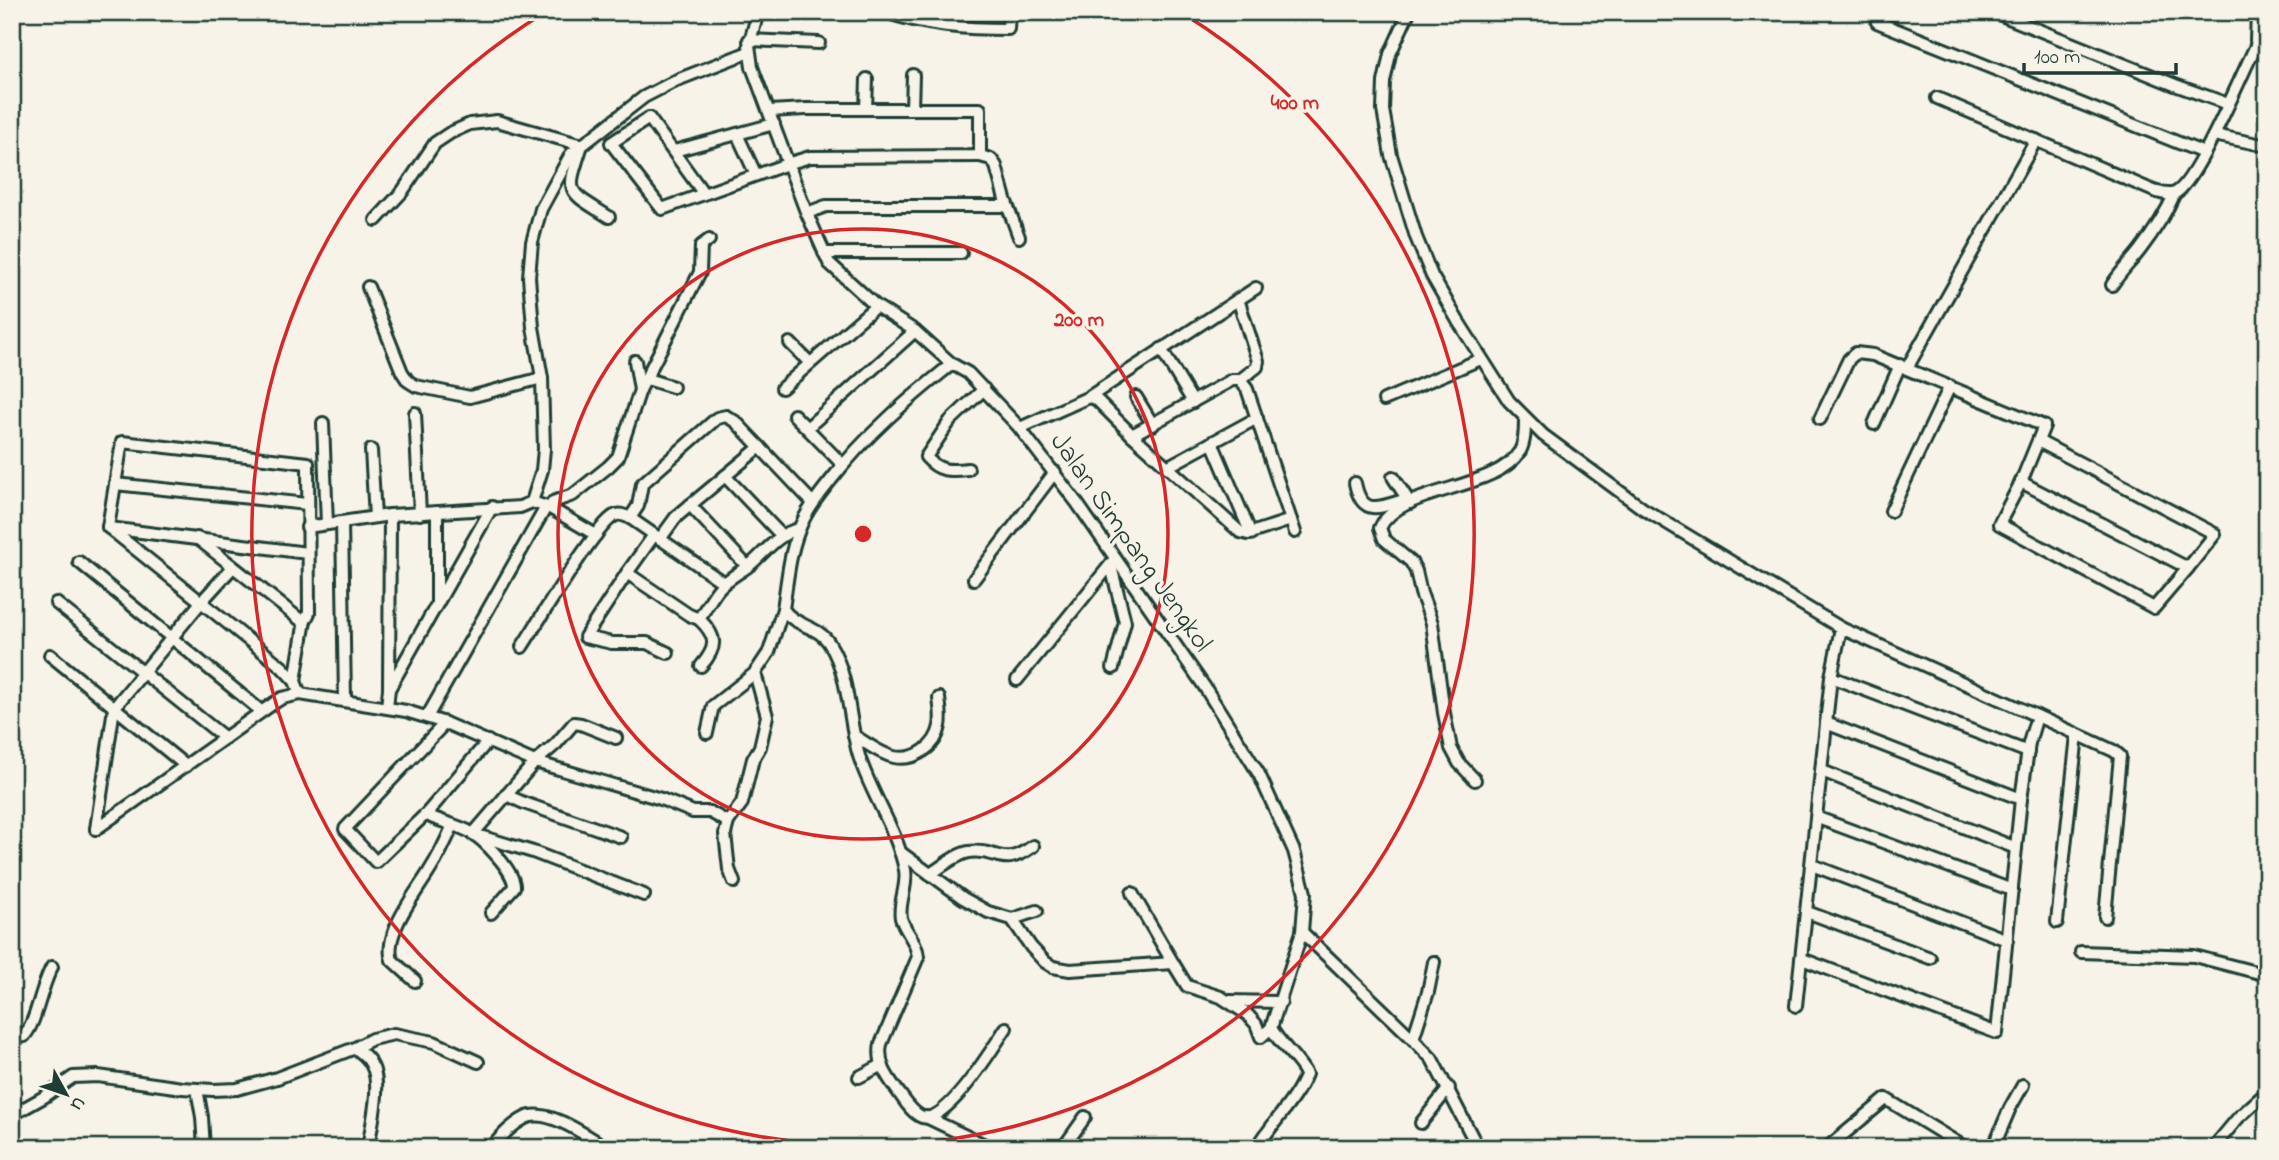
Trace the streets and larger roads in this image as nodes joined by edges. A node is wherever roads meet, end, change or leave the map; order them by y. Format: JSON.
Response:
{"nodes":[{"id":1,"x":758,"y":12,"type":"edge"},
{"id":2,"x":885,"y":12,"type":"edge"},
{"id":3,"x":1009,"y":12,"type":"edge"},
{"id":4,"x":1409,"y":12,"type":"edge"},
{"id":5,"x":1994,"y":12,"type":"edge"},
{"id":6,"x":2257,"y":12,"type":"edge"},
{"id":7,"x":915,"y":17,"type":"edge"},
{"id":8,"x":1877,"y":22,"type":"dead end"},
{"id":9,"x":2267,"y":24,"type":"edge"},
{"id":10,"x":750,"y":40,"type":"junction"},
{"id":11,"x":820,"y":43,"type":"dead end"},
{"id":12,"x":2256,"y":43,"type":"junction"},
{"id":13,"x":749,"y":52,"type":"junction"},
{"id":14,"x":913,"y":75,"type":"dead end"},
{"id":15,"x":867,"y":79,"type":"dead end"},
{"id":16,"x":1937,"y":98,"type":"dead end"},
{"id":17,"x":2228,"y":104,"type":"junction"},
{"id":18,"x":912,"y":108,"type":"junction"},
{"id":19,"x":866,"y":109,"type":"junction"},
{"id":20,"x":769,"y":111,"type":"junction"},
{"id":21,"x":774,"y":124,"type":"junction"},
{"id":22,"x":737,"y":134,"type":"junction"},
{"id":23,"x":2214,"y":135,"type":"junction"},
{"id":24,"x":2036,"y":140,"type":"junction"},
{"id":25,"x":582,"y":145,"type":"junction"},
{"id":26,"x":2267,"y":146,"type":"edge"},
{"id":27,"x":674,"y":151,"type":"junction"},
{"id":28,"x":2204,"y":153,"type":"junction"},
{"id":29,"x":980,"y":156,"type":"junction"},
{"id":30,"x":790,"y":163,"type":"junction"},
{"id":31,"x":756,"y":175,"type":"junction"},
{"id":32,"x":2175,"y":193,"type":"junction"},
{"id":33,"x":704,"y":194,"type":"junction"},
{"id":34,"x":1007,"y":206,"type":"junction"},
{"id":35,"x":807,"y":213,"type":"junction"},
{"id":36,"x":609,"y":217,"type":"dead end"},
{"id":37,"x":376,"y":220,"type":"dead end"},
{"id":38,"x":1019,"y":237,"type":"dead end"},
{"id":39,"x":709,"y":240,"type":"dead end"},
{"id":40,"x":824,"y":253,"type":"junction"},
{"id":41,"x":961,"y":253,"type":"dead end"},
{"id":42,"x":2112,"y":285,"type":"dead end"},
{"id":43,"x":368,"y":287,"type":"dead end"},
{"id":44,"x":1256,"y":288,"type":"dead end"},
{"id":45,"x":1238,"y":299,"type":"junction"},
{"id":46,"x":876,"y":306,"type":"junction"},
{"id":47,"x":915,"y":331,"type":"junction"},
{"id":48,"x":790,"y":343,"type":"dead end"},
{"id":49,"x":1161,"y":349,"type":"junction"},
{"id":50,"x":1481,"y":359,"type":"junction"},
{"id":51,"x":635,"y":361,"type":"dead end"},
{"id":52,"x":810,"y":363,"type":"junction"},
{"id":53,"x":952,"y":363,"type":"junction"},
{"id":54,"x":1903,"y":367,"type":"junction"},
{"id":55,"x":542,"y":378,"type":"junction"},
{"id":56,"x":647,"y":379,"type":"junction"},
{"id":57,"x":1240,"y":380,"type":"junction"},
{"id":58,"x":1950,"y":386,"type":"junction"},
{"id":59,"x":673,"y":387,"type":"dead end"},
{"id":60,"x":782,"y":388,"type":"dead end"},
{"id":61,"x":984,"y":389,"type":"junction"},
{"id":62,"x":640,"y":390,"type":"junction"},
{"id":63,"x":1089,"y":397,"type":"junction"},
{"id":64,"x":1136,"y":397,"type":"dead end"},
{"id":65,"x":1384,"y":400,"type":"dead end"},
{"id":66,"x":1193,"y":402,"type":"junction"},
{"id":67,"x":415,"y":413,"type":"dead end"},
{"id":68,"x":794,"y":415,"type":"dead end"},
{"id":69,"x":1257,"y":418,"type":"junction"},
{"id":70,"x":1525,"y":419,"type":"junction"},
{"id":71,"x":1820,"y":419,"type":"dead end"},
{"id":72,"x":323,"y":423,"type":"dead end"},
{"id":73,"x":1874,"y":424,"type":"dead end"},
{"id":74,"x":1153,"y":425,"type":"junction"},
{"id":75,"x":807,"y":428,"type":"junction"},
{"id":76,"x":1020,"y":428,"type":"junction"},
{"id":77,"x":1132,"y":435,"type":"junction"},
{"id":78,"x":1212,"y":442,"type":"junction"},
{"id":79,"x":2038,"y":442,"type":"junction"},
{"id":80,"x":760,"y":447,"type":"junction"},
{"id":81,"x":371,"y":450,"type":"dead end"},
{"id":82,"x":843,"y":465,"type":"junction"},
{"id":83,"x":1167,"y":467,"type":"junction"},
{"id":84,"x":968,"y":469,"type":"dead end"},
{"id":85,"x":1055,"y":472,"type":"junction"},
{"id":86,"x":725,"y":476,"type":"junction"},
{"id":87,"x":1393,"y":477,"type":"dead end"},
{"id":88,"x":2021,"y":482,"type":"junction"},
{"id":89,"x":1355,"y":483,"type":"dead end"},
{"id":90,"x":115,"y":484,"type":"junction"},
{"id":91,"x":1408,"y":501,"type":"junction"},
{"id":92,"x":532,"y":502,"type":"junction"},
{"id":93,"x":813,"y":503,"type":"junction"},
{"id":94,"x":307,"y":504,"type":"junction"},
{"id":95,"x":690,"y":505,"type":"junction"},
{"id":96,"x":492,"y":507,"type":"junction"},
{"id":97,"x":548,"y":508,"type":"junction"},
{"id":98,"x":1891,"y":511,"type":"dead end"},
{"id":99,"x":437,"y":512,"type":"junction"},
{"id":100,"x":420,"y":514,"type":"junction"},
{"id":101,"x":390,"y":515,"type":"junction"},
{"id":102,"x":375,"y":517,"type":"junction"},
{"id":103,"x":629,"y":518,"type":"junction"},
{"id":104,"x":342,"y":522,"type":"junction"},
{"id":105,"x":327,"y":524,"type":"junction"},
{"id":106,"x":108,"y":527,"type":"junction"},
{"id":107,"x":307,"y":527,"type":"junction"},
{"id":108,"x":799,"y":529,"type":"junction"},
{"id":109,"x":1251,"y":534,"type":"junction"},
{"id":110,"x":596,"y":535,"type":"junction"},
{"id":111,"x":782,"y":536,"type":"junction"},
{"id":112,"x":657,"y":537,"type":"junction"},
{"id":113,"x":197,"y":538,"type":"junction"},
{"id":114,"x":307,"y":553,"type":"junction"},
{"id":115,"x":79,"y":562,"type":"dead end"},
{"id":116,"x":1113,"y":562,"type":"junction"},
{"id":117,"x":747,"y":566,"type":"junction"},
{"id":118,"x":233,"y":567,"type":"junction"},
{"id":119,"x":2188,"y":568,"type":"junction"},
{"id":120,"x":627,"y":573,"type":"junction"},
{"id":121,"x":974,"y":579,"type":"dead end"},
{"id":122,"x":724,"y":583,"type":"junction"},
{"id":123,"x":202,"y":601,"type":"junction"},
{"id":124,"x":55,"y":603,"type":"dead end"},
{"id":125,"x":437,"y":605,"type":"junction"},
{"id":126,"x":783,"y":609,"type":"junction"},
{"id":127,"x":699,"y":619,"type":"junction"},
{"id":128,"x":305,"y":620,"type":"junction"},
{"id":129,"x":1842,"y":628,"type":"junction"},
{"id":130,"x":172,"y":637,"type":"junction"},
{"id":131,"x":522,"y":647,"type":"dead end"},
{"id":132,"x":668,"y":653,"type":"dead end"},
{"id":133,"x":50,"y":655,"type":"dead end"},
{"id":134,"x":701,"y":666,"type":"dead end"},
{"id":135,"x":1113,"y":668,"type":"dead end"},
{"id":136,"x":143,"y":673,"type":"junction"},
{"id":137,"x":755,"y":673,"type":"junction"},
{"id":138,"x":1831,"y":677,"type":"junction"},
{"id":139,"x":1017,"y":680,"type":"dead end"},
{"id":140,"x":295,"y":681,"type":"junction"},
{"id":141,"x":389,"y":689,"type":"junction"},
{"id":142,"x":300,"y":694,"type":"junction"},
{"id":143,"x":939,"y":698,"type":"dead end"},
{"id":144,"x":345,"y":699,"type":"junction"},
{"id":145,"x":387,"y":707,"type":"junction"},
{"id":146,"x":114,"y":708,"type":"junction"},
{"id":147,"x":261,"y":711,"type":"junction"},
{"id":148,"x":2037,"y":716,"type":"junction"},
{"id":149,"x":426,"y":717,"type":"junction"},
{"id":150,"x":445,"y":723,"type":"junction"},
{"id":151,"x":1826,"y":723,"type":"junction"},
{"id":152,"x":707,"y":733,"type":"dead end"},
{"id":153,"x":2077,"y":735,"type":"junction"},
{"id":154,"x":855,"y":736,"type":"junction"},
{"id":155,"x":225,"y":738,"type":"junction"},
{"id":156,"x":616,"y":738,"type":"dead end"},
{"id":157,"x":488,"y":741,"type":"junction"},
{"id":158,"x":2028,"y":752,"type":"junction"},
{"id":159,"x":535,"y":762,"type":"junction"},
{"id":160,"x":186,"y":766,"type":"junction"},
{"id":161,"x":1822,"y":771,"type":"junction"},
{"id":162,"x":1475,"y":780,"type":"dead end"},
{"id":163,"x":506,"y":795,"type":"junction"},
{"id":164,"x":2021,"y":799,"type":"junction"},
{"id":165,"x":428,"y":812,"type":"junction"},
{"id":166,"x":1818,"y":818,"type":"junction"},
{"id":167,"x":728,"y":822,"type":"junction"},
{"id":168,"x":453,"y":825,"type":"junction"},
{"id":169,"x":473,"y":834,"type":"junction"},
{"id":170,"x":621,"y":837,"type":"dead end"},
{"id":171,"x":1033,"y":846,"type":"dead end"},
{"id":172,"x":2016,"y":848,"type":"junction"},
{"id":173,"x":900,"y":852,"type":"junction"},
{"id":174,"x":1812,"y":865,"type":"junction"},
{"id":175,"x":930,"y":874,"type":"junction"},
{"id":176,"x":734,"y":882,"type":"dead end"},
{"id":177,"x":2012,"y":890,"type":"junction"},
{"id":178,"x":1132,"y":893,"type":"dead end"},
{"id":179,"x":645,"y":895,"type":"dead end"},
{"id":180,"x":1037,"y":911,"type":"dead end"},
{"id":181,"x":1807,"y":912,"type":"junction"},
{"id":182,"x":491,"y":913,"type":"dead end"},
{"id":183,"x":2105,"y":917,"type":"dead end"},
{"id":184,"x":1012,"y":919,"type":"junction"},
{"id":185,"x":2057,"y":922,"type":"dead end"},
{"id":186,"x":1302,"y":932,"type":"junction"},
{"id":187,"x":2007,"y":940,"type":"junction"},
{"id":188,"x":2081,"y":952,"type":"dead end"},
{"id":189,"x":1930,"y":958,"type":"dead end"},
{"id":190,"x":1802,"y":959,"type":"junction"},
{"id":191,"x":1434,"y":962,"type":"dead end"},
{"id":192,"x":1173,"y":963,"type":"junction"},
{"id":193,"x":51,"y":967,"type":"dead end"},
{"id":194,"x":2267,"y":975,"type":"edge"},
{"id":195,"x":415,"y":981,"type":"dead end"},
{"id":196,"x":1229,"y":1001,"type":"junction"},
{"id":197,"x":1281,"y":1002,"type":"junction"},
{"id":198,"x":1796,"y":1006,"type":"dead end"},
{"id":199,"x":1006,"y":1028,"type":"dead end"},
{"id":200,"x":1271,"y":1028,"type":"junction"},
{"id":201,"x":12,"y":1038,"type":"edge"},
{"id":202,"x":1413,"y":1039,"type":"junction"},
{"id":203,"x":355,"y":1048,"type":"junction"},
{"id":204,"x":478,"y":1062,"type":"dead end"},
{"id":205,"x":882,"y":1065,"type":"junction"},
{"id":206,"x":859,"y":1077,"type":"dead end"},
{"id":207,"x":2023,"y":1085,"type":"dead end"},
{"id":208,"x":1449,"y":1088,"type":"junction"},
{"id":209,"x":197,"y":1089,"type":"junction"},
{"id":210,"x":2267,"y":1092,"type":"edge"},
{"id":211,"x":12,"y":1115,"type":"edge"},
{"id":212,"x":926,"y":1117,"type":"junction"},
{"id":213,"x":1085,"y":1117,"type":"dead end"},
{"id":214,"x":1421,"y":1123,"type":"dead end"},
{"id":215,"x":204,"y":1148,"type":"edge"},
{"id":216,"x":368,"y":1148,"type":"edge"},
{"id":217,"x":491,"y":1148,"type":"edge"},
{"id":218,"x":607,"y":1148,"type":"edge"},
{"id":219,"x":991,"y":1148,"type":"edge"},
{"id":220,"x":1063,"y":1148,"type":"edge"},
{"id":221,"x":1257,"y":1148,"type":"edge"},
{"id":222,"x":1478,"y":1148,"type":"edge"},
{"id":223,"x":1827,"y":1148,"type":"edge"},
{"id":224,"x":1966,"y":1148,"type":"edge"},
{"id":225,"x":1993,"y":1148,"type":"edge"},
{"id":226,"x":2213,"y":1148,"type":"edge"}],
"edges":[{"from":1,"to":10,"type":"street","name":"Jalan Simpang Jengkol"},
{"from":2,"to":7,"type":"street"},
{"from":3,"to":7,"type":"street"},
{"from":4,"to":50,"type":"street"},
{"from":5,"to":17,"type":"street"},
{"from":6,"to":12,"type":"street"},
{"from":8,"to":28,"type":"street"},
{"from":9,"to":12,"type":"street"},
{"from":10,"to":11,"type":"street"},
{"from":10,"to":13,"type":"street","name":"Jalan Simpang Jengkol"},
{"from":12,"to":17,"type":"street"},
{"from":13,"to":20,"type":"street","name":"Jalan Simpang Jengkol"},
{"from":13,"to":25,"type":"street"},
{"from":14,"to":18,"type":"street"},
{"from":15,"to":19,"type":"street"},
{"from":16,"to":24,"type":"street"},
{"from":17,"to":23,"type":"street"},
{"from":18,"to":19,"type":"street"},
{"from":18,"to":29,"type":"street"},
{"from":19,"to":20,"type":"street"},
{"from":20,"to":21,"type":"street","name":"Jalan Simpang Jengkol"},
{"from":21,"to":22,"type":"street"},
{"from":21,"to":30,"type":"street","name":"Jalan Simpang Jengkol"},
{"from":22,"to":27,"type":"street"},
{"from":22,"to":31,"type":"street"},
{"from":23,"to":26,"type":"street"},
{"from":23,"to":28,"type":"street"},
{"from":24,"to":32,"type":"street"},
{"from":24,"to":54,"type":"street"},
{"from":25,"to":36,"type":"street"},
{"from":25,"to":37,"type":"street"},
{"from":25,"to":55,"type":"street"},
{"from":27,"to":33,"type":"street"},
{"from":27,"to":33,"type":"street"},
{"from":28,"to":32,"type":"street"},
{"from":29,"to":30,"type":"street"},
{"from":29,"to":34,"type":"street"},
{"from":30,"to":31,"type":"street"},
{"from":30,"to":35,"type":"street","name":"Jalan Simpang Jengkol"},
{"from":31,"to":33,"type":"street"},
{"from":32,"to":42,"type":"street"},
{"from":34,"to":35,"type":"street"},
{"from":34,"to":38,"type":"street"},
{"from":35,"to":40,"type":"street","name":"Jalan Simpang Jengkol"},
{"from":39,"to":56,"type":"street"},
{"from":40,"to":41,"type":"street"},
{"from":40,"to":46,"type":"street","name":"Jalan Simpang Jengkol"},
{"from":43,"to":55,"type":"street"},
{"from":44,"to":45,"type":"street"},
{"from":45,"to":49,"type":"street"},
{"from":45,"to":57,"type":"street"},
{"from":46,"to":47,"type":"street","name":"Jalan Simpang Jengkol"},
{"from":46,"to":52,"type":"street"},
{"from":47,"to":53,"type":"street","name":"Jalan Simpang Jengkol"},
{"from":47,"to":75,"type":"street"},
{"from":48,"to":52,"type":"street"},
{"from":49,"to":63,"type":"street"},
{"from":49,"to":66,"type":"street"},
{"from":50,"to":65,"type":"street"},
{"from":50,"to":70,"type":"street"},
{"from":51,"to":62,"type":"street"},
{"from":52,"to":60,"type":"street"},
{"from":53,"to":61,"type":"street","name":"Jalan Simpang Jengkol"},
{"from":53,"to":82,"type":"street"},
{"from":54,"to":58,"type":"street"},
{"from":54,"to":71,"type":"street"},
{"from":54,"to":73,"type":"street"},
{"from":55,"to":92,"type":"street"},
{"from":56,"to":59,"type":"street"},
{"from":56,"to":62,"type":"street"},
{"from":57,"to":66,"type":"street"},
{"from":57,"to":69,"type":"street"},
{"from":58,"to":79,"type":"street"},
{"from":58,"to":98,"type":"street"},
{"from":61,"to":76,"type":"street","name":"Jalan Simpang Jengkol"},
{"from":61,"to":84,"type":"street"},
{"from":62,"to":97,"type":"street"},
{"from":63,"to":76,"type":"street"},
{"from":63,"to":77,"type":"street"},
{"from":64,"to":74,"type":"street"},
{"from":66,"to":74,"type":"street"},
{"from":67,"to":100,"type":"street"},
{"from":68,"to":75,"type":"street"},
{"from":69,"to":78,"type":"street"},
{"from":69,"to":109,"type":"street"},
{"from":70,"to":91,"type":"street"},
{"from":70,"to":129,"type":"street"},
{"from":72,"to":105,"type":"street"},
{"from":74,"to":77,"type":"street"},
{"from":75,"to":82,"type":"street"},
{"from":76,"to":85,"type":"street","name":"Jalan Simpang Jengkol"},
{"from":77,"to":83,"type":"street"},
{"from":78,"to":83,"type":"street"},
{"from":78,"to":109,"type":"street"},
{"from":79,"to":88,"type":"street"},
{"from":79,"to":119,"type":"street"},
{"from":80,"to":86,"type":"street"},
{"from":80,"to":93,"type":"street"},
{"from":80,"to":103,"type":"street"},
{"from":81,"to":102,"type":"street"},
{"from":82,"to":93,"type":"street"},
{"from":83,"to":109,"type":"street"},
{"from":85,"to":116,"type":"street","name":"Jalan Simpang Jengkol"},
{"from":85,"to":121,"type":"street"},
{"from":86,"to":95,"type":"street"},
{"from":86,"to":111,"type":"street"},
{"from":87,"to":91,"type":"street"},
{"from":88,"to":119,"type":"street"},
{"from":88,"to":119,"type":"street"},
{"from":89,"to":91,"type":"street"},
{"from":90,"to":94,"type":"street"},
{"from":90,"to":94,"type":"street"},
{"from":90,"to":106,"type":"street"},
{"from":91,"to":162,"type":"street"},
{"from":92,"to":96,"type":"street"},
{"from":92,"to":97,"type":"street"},
{"from":93,"to":108,"type":"street"},
{"from":94,"to":107,"type":"street"},
{"from":95,"to":112,"type":"street"},
{"from":95,"to":117,"type":"street"},
{"from":96,"to":99,"type":"street"},
{"from":96,"to":125,"type":"street"},
{"from":97,"to":110,"type":"street"},
{"from":97,"to":149,"type":"street"},
{"from":99,"to":100,"type":"street"},
{"from":99,"to":125,"type":"street"},
{"from":100,"to":101,"type":"street"},
{"from":101,"to":102,"type":"street"},
{"from":101,"to":141,"type":"street"},
{"from":102,"to":104,"type":"street"},
{"from":103,"to":110,"type":"street"},
{"from":103,"to":112,"type":"street"},
{"from":104,"to":105,"type":"street"},
{"from":104,"to":144,"type":"street"},
{"from":105,"to":107,"type":"street"},
{"from":106,"to":113,"type":"street"},
{"from":106,"to":123,"type":"street"},
{"from":107,"to":114,"type":"street"},
{"from":108,"to":111,"type":"street"},
{"from":108,"to":126,"type":"street"},
{"from":110,"to":131,"type":"street"},
{"from":111,"to":117,"type":"street"},
{"from":112,"to":120,"type":"street"},
{"from":112,"to":122,"type":"street"},
{"from":113,"to":114,"type":"street"},
{"from":113,"to":118,"type":"street"},
{"from":114,"to":128,"type":"street"},
{"from":115,"to":130,"type":"street"},
{"from":116,"to":135,"type":"street"},
{"from":116,"to":139,"type":"street"},
{"from":116,"to":186,"type":"street","name":"Jalan Simpang Jengkol"},
{"from":117,"to":122,"type":"street"},
{"from":118,"to":123,"type":"street"},
{"from":118,"to":128,"type":"street"},
{"from":120,"to":127,"type":"street"},
{"from":120,"to":132,"type":"street"},
{"from":122,"to":127,"type":"street"},
{"from":123,"to":130,"type":"street"},
{"from":123,"to":140,"type":"street"},
{"from":124,"to":136,"type":"street"},
{"from":125,"to":141,"type":"street"},
{"from":126,"to":137,"type":"street"},
{"from":126,"to":154,"type":"street"},
{"from":127,"to":134,"type":"street"},
{"from":128,"to":140,"type":"street"},
{"from":129,"to":138,"type":"street"},
{"from":129,"to":148,"type":"street"},
{"from":130,"to":136,"type":"street"},
{"from":130,"to":147,"type":"street"},
{"from":133,"to":146,"type":"street"},
{"from":136,"to":146,"type":"street"},
{"from":136,"to":155,"type":"street"},
{"from":137,"to":152,"type":"street"},
{"from":137,"to":167,"type":"street"},
{"from":138,"to":151,"type":"street"},
{"from":138,"to":158,"type":"street"},
{"from":140,"to":142,"type":"street"},
{"from":141,"to":145,"type":"street"},
{"from":142,"to":144,"type":"street"},
{"from":142,"to":147,"type":"street"},
{"from":143,"to":154,"type":"street"},
{"from":144,"to":145,"type":"street"},
{"from":145,"to":149,"type":"street"},
{"from":146,"to":160,"type":"street"},
{"from":146,"to":160,"type":"street"},
{"from":147,"to":155,"type":"street"},
{"from":148,"to":153,"type":"street"},
{"from":148,"to":158,"type":"street"},
{"from":149,"to":150,"type":"street"},
{"from":150,"to":157,"type":"street"},
{"from":150,"to":165,"type":"street"},
{"from":151,"to":161,"type":"street"},
{"from":151,"to":164,"type":"street"},
{"from":153,"to":183,"type":"street"},
{"from":153,"to":185,"type":"street"},
{"from":154,"to":173,"type":"street"},
{"from":155,"to":160,"type":"street"},
{"from":156,"to":159,"type":"street"},
{"from":157,"to":159,"type":"street"},
{"from":157,"to":165,"type":"street"},
{"from":158,"to":164,"type":"street"},
{"from":159,"to":163,"type":"street"},
{"from":159,"to":167,"type":"street"},
{"from":161,"to":166,"type":"street"},
{"from":161,"to":172,"type":"street"},
{"from":163,"to":169,"type":"street"},
{"from":163,"to":170,"type":"street"},
{"from":164,"to":172,"type":"street"},
{"from":165,"to":168,"type":"street"},
{"from":166,"to":174,"type":"street"},
{"from":166,"to":177,"type":"street"},
{"from":167,"to":176,"type":"street"},
{"from":168,"to":169,"type":"street"},
{"from":168,"to":195,"type":"street"},
{"from":169,"to":179,"type":"street"},
{"from":169,"to":182,"type":"street"},
{"from":171,"to":175,"type":"street"},
{"from":172,"to":177,"type":"street"},
{"from":173,"to":175,"type":"street"},
{"from":173,"to":205,"type":"street"},
{"from":174,"to":181,"type":"street"},
{"from":174,"to":187,"type":"street"},
{"from":175,"to":184,"type":"street"},
{"from":177,"to":187,"type":"street"},
{"from":178,"to":192,"type":"street"},
{"from":180,"to":184,"type":"street"},
{"from":181,"to":189,"type":"street"},
{"from":181,"to":190,"type":"street"},
{"from":184,"to":192,"type":"street"},
{"from":186,"to":197,"type":"street","name":"Jalan Simpang Jengkol"},
{"from":186,"to":202,"type":"street"},
{"from":187,"to":190,"type":"street"},
{"from":188,"to":194,"type":"street"},
{"from":190,"to":198,"type":"street"},
{"from":191,"to":202,"type":"street"},
{"from":192,"to":196,"type":"street"},
{"from":193,"to":201,"type":"street"},
{"from":196,"to":197,"type":"street"},
{"from":196,"to":200,"type":"street"},
{"from":197,"to":200,"type":"street","name":"Jalan Simpang Jengkol"},
{"from":199,"to":212,"type":"street"},
{"from":200,"to":221,"type":"street"},
{"from":202,"to":208,"type":"street"},
{"from":203,"to":204,"type":"street"},
{"from":203,"to":209,"type":"street"},
{"from":203,"to":216,"type":"street"},
{"from":205,"to":206,"type":"street"},
{"from":205,"to":212,"type":"street"},
{"from":207,"to":225,"type":"street"},
{"from":208,"to":214,"type":"street"},
{"from":208,"to":222,"type":"street"},
{"from":209,"to":211,"type":"street"},
{"from":209,"to":215,"type":"street"},
{"from":210,"to":226,"type":"street"},
{"from":212,"to":219,"type":"street"},
{"from":213,"to":220,"type":"street"},
{"from":217,"to":218,"type":"street"},
{"from":223,"to":224,"type":"street"}]}
